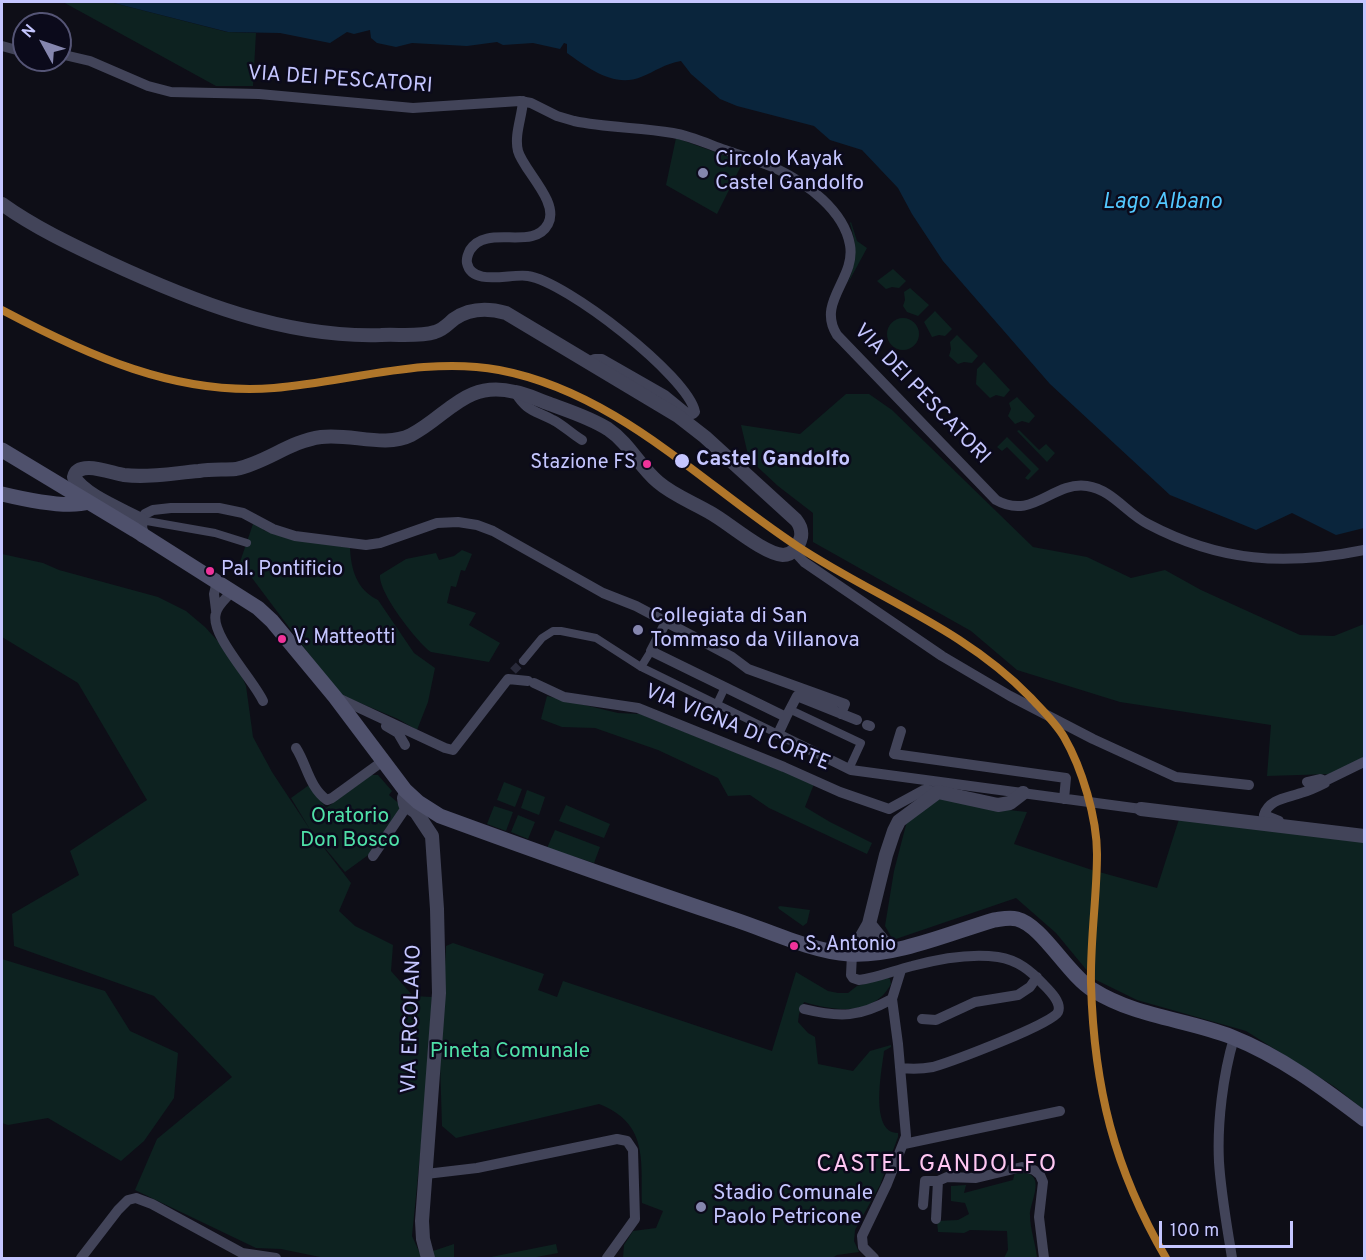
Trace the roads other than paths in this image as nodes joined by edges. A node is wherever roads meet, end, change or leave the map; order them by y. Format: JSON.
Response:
{"nodes":[{"id":1,"x":72,"y":57,"type":"edge"},
{"id":2,"x":523,"y":101,"type":"junction"},
{"id":3,"x":2,"y":204,"type":"edge"},
{"id":4,"x":590,"y":362,"type":"junction"},
{"id":5,"x":515,"y":392,"type":"junction"},
{"id":6,"x":582,"y":440,"type":"dead end"},
{"id":7,"x":2,"y":450,"type":"edge"},
{"id":8,"x":57,"y":483,"type":"junction"},
{"id":9,"x":2,"y":494,"type":"edge"},
{"id":10,"x":46,"y":501,"type":"junction"},
{"id":11,"x":88,"y":502,"type":"junction"},
{"id":12,"x":141,"y":520,"type":"junction"},
{"id":13,"x":143,"y":536,"type":"junction"},
{"id":14,"x":247,"y":543,"type":"dead end"},
{"id":15,"x":1365,"y":550,"type":"edge"},
{"id":16,"x":794,"y":551,"type":"junction"},
{"id":17,"x":220,"y":604,"type":"junction"},
{"id":18,"x":666,"y":622,"type":"junction"},
{"id":19,"x":651,"y":651,"type":"junction"},
{"id":20,"x":523,"y":661,"type":"tunnel mouth"},
{"id":21,"x":641,"y":667,"type":"junction"},
{"id":22,"x":725,"y":687,"type":"junction"},
{"id":23,"x":334,"y":697,"type":"junction"},
{"id":24,"x":263,"y":700,"type":"dead end"},
{"id":25,"x":717,"y":704,"type":"junction"},
{"id":26,"x":789,"y":713,"type":"junction"},
{"id":27,"x":374,"y":714,"type":"junction"},
{"id":28,"x":841,"y":714,"type":"junction"},
{"id":29,"x":865,"y":724,"type":"dead end"},
{"id":30,"x":901,"y":731,"type":"dead end"},
{"id":31,"x":778,"y":734,"type":"junction"},
{"id":32,"x":405,"y":745,"type":"dead end"},
{"id":33,"x":296,"y":748,"type":"dead end"},
{"id":34,"x":383,"y":761,"type":"junction"},
{"id":35,"x":1365,"y":762,"type":"edge"},
{"id":36,"x":849,"y":769,"type":"junction"},
{"id":37,"x":1325,"y":781,"type":"junction"},
{"id":38,"x":1307,"y":782,"type":"dead end"},
{"id":39,"x":1249,"y":784,"type":"dead end"},
{"id":40,"x":938,"y":792,"type":"junction"},
{"id":41,"x":1023,"y":794,"type":"junction"},
{"id":42,"x":407,"y":799,"type":"junction"},
{"id":43,"x":1064,"y":799,"type":"junction"},
{"id":44,"x":1141,"y":809,"type":"joint"},
{"id":45,"x":1287,"y":826,"type":"junction"},
{"id":46,"x":1365,"y":836,"type":"edge"},
{"id":47,"x":373,"y":856,"type":"dead end"},
{"id":48,"x":869,"y":924,"type":"junction"},
{"id":49,"x":890,"y":950,"type":"junction"},
{"id":50,"x":870,"y":953,"type":"junction"},
{"id":51,"x":852,"y":954,"type":"junction"},
{"id":52,"x":901,"y":970,"type":"junction"},
{"id":53,"x":1037,"y":977,"type":"junction"},
{"id":54,"x":892,"y":999,"type":"junction"},
{"id":55,"x":804,"y":1009,"type":"dead end"},
{"id":56,"x":922,"y":1019,"type":"dead end"},
{"id":57,"x":1234,"y":1038,"type":"junction"},
{"id":58,"x":901,"y":1068,"type":"junction"},
{"id":59,"x":1060,"y":1111,"type":"dead end"},
{"id":60,"x":1365,"y":1119,"type":"edge"},
{"id":61,"x":904,"y":1144,"type":"junction"},
{"id":62,"x":426,"y":1174,"type":"junction"},
{"id":63,"x":938,"y":1180,"type":"junction"},
{"id":64,"x":923,"y":1205,"type":"dead end"},
{"id":65,"x":936,"y":1219,"type":"dead end"},
{"id":66,"x":81,"y":1258,"type":"edge"},
{"id":67,"x":276,"y":1258,"type":"edge"},
{"id":68,"x":428,"y":1258,"type":"edge"},
{"id":69,"x":607,"y":1258,"type":"edge"},
{"id":70,"x":874,"y":1258,"type":"edge"},
{"id":71,"x":1044,"y":1258,"type":"edge"},
{"id":72,"x":1232,"y":1258,"type":"edge"}],
"edges":[{"from":1,"to":2,"type":"street","name":"VIA DEI PESCATORI"},
{"from":2,"to":4,"type":"street"},
{"from":2,"to":15,"type":"street","name":"VIA DEI PESCATORI"},
{"from":3,"to":4,"type":"street"},
{"from":4,"to":16,"type":"street"},
{"from":5,"to":6,"type":"street"},
{"from":5,"to":12,"type":"street"},
{"from":5,"to":16,"type":"street"},
{"from":7,"to":8,"type":"main road"},
{"from":8,"to":10,"type":"main road"},
{"from":8,"to":11,"type":"main road"},
{"from":9,"to":10,"type":"main road"},
{"from":10,"to":11,"type":"main road"},
{"from":11,"to":13,"type":"main road"},
{"from":12,"to":13,"type":"street"},
{"from":12,"to":14,"type":"street"},
{"from":12,"to":18,"type":"street"},
{"from":13,"to":17,"type":"main road"},
{"from":16,"to":39,"type":"street"},
{"from":17,"to":23,"type":"main road"},
{"from":17,"to":24,"type":"street"},
{"from":18,"to":19,"type":"street"},
{"from":18,"to":28,"type":"street"},
{"from":19,"to":21,"type":"street"},
{"from":19,"to":22,"type":"street"},
{"from":20,"to":21,"type":"street"},
{"from":21,"to":25,"type":"street"},
{"from":22,"to":25,"type":"street"},
{"from":22,"to":26,"type":"street"},
{"from":23,"to":27,"type":"street"},
{"from":23,"to":34,"type":"main road"},
{"from":25,"to":31,"type":"street"},
{"from":26,"to":28,"type":"street"},
{"from":26,"to":31,"type":"street"},
{"from":26,"to":36,"type":"street"},
{"from":27,"to":32,"type":"street"},
{"from":27,"to":40,"type":"street","name":"VIA VIGNA DI CORTE"},
{"from":28,"to":29,"type":"street"},
{"from":30,"to":43,"type":"street"},
{"from":31,"to":36,"type":"street"},
{"from":33,"to":34,"type":"street"},
{"from":34,"to":42,"type":"main road"},
{"from":35,"to":37,"type":"street"},
{"from":36,"to":41,"type":"street"},
{"from":37,"to":38,"type":"street"},
{"from":37,"to":45,"type":"street"},
{"from":40,"to":41,"type":"street"},
{"from":40,"to":48,"type":"street"},
{"from":41,"to":43,"type":"street"},
{"from":42,"to":47,"type":"street"},
{"from":42,"to":51,"type":"main road"},
{"from":42,"to":62,"type":"street","name":"VIA ERCOLANO"},
{"from":43,"to":44,"type":"street"},
{"from":44,"to":45,"type":"street"},
{"from":45,"to":46,"type":"street"},
{"from":48,"to":49,"type":"street"},
{"from":48,"to":50,"type":"street"},
{"from":48,"to":51,"type":"street"},
{"from":49,"to":50,"type":"main road"},
{"from":49,"to":57,"type":"main road"},
{"from":50,"to":51,"type":"main road"},
{"from":51,"to":52,"type":"street"},
{"from":52,"to":53,"type":"street"},
{"from":52,"to":54,"type":"street"},
{"from":53,"to":56,"type":"street"},
{"from":53,"to":58,"type":"street"},
{"from":54,"to":55,"type":"street"},
{"from":54,"to":58,"type":"street"},
{"from":57,"to":60,"type":"main road"},
{"from":57,"to":72,"type":"street"},
{"from":58,"to":61,"type":"street"},
{"from":59,"to":61,"type":"street"},
{"from":61,"to":70,"type":"street"},
{"from":62,"to":68,"type":"street","name":"VIA ERCOLANO"},
{"from":62,"to":69,"type":"street"},
{"from":63,"to":64,"type":"street"},
{"from":63,"to":65,"type":"street"},
{"from":63,"to":71,"type":"street"},
{"from":66,"to":67,"type":"street"}]}
